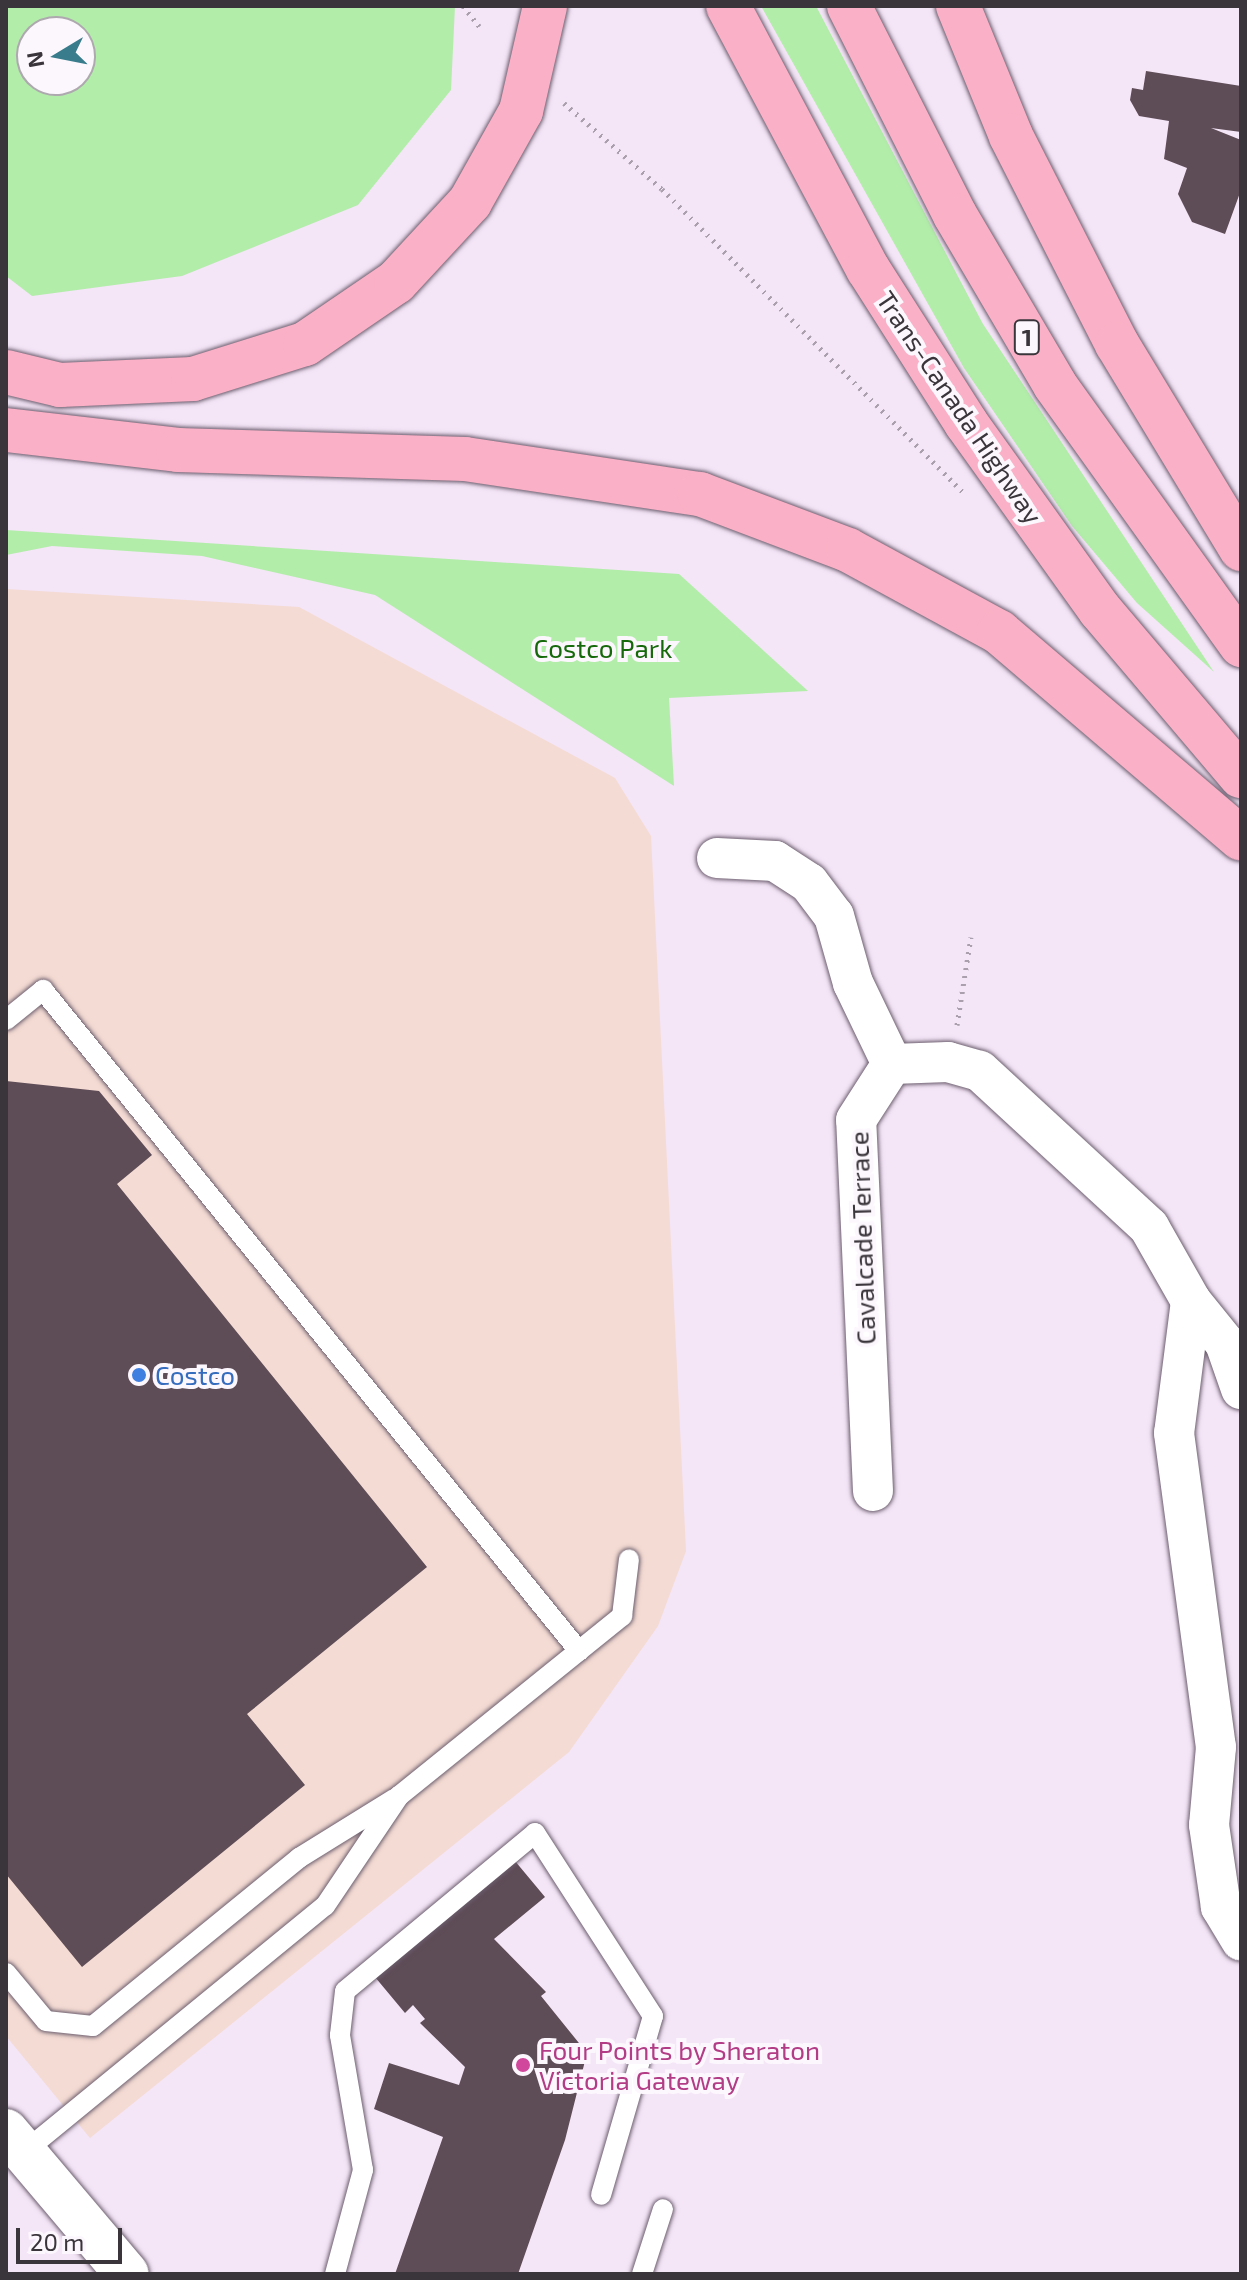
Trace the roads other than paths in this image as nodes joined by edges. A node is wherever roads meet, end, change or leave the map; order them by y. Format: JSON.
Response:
{"nodes":[{"id":1,"x":545,"y":6,"type":"edge"},
{"id":2,"x":728,"y":6,"type":"edge"},
{"id":3,"x":849,"y":6,"type":"edge"},
{"id":4,"x":958,"y":6,"type":"edge"},
{"id":5,"x":6,"y":372,"type":"edge"},
{"id":6,"x":6,"y":430,"type":"edge"},
{"id":7,"x":1241,"y":549,"type":"edge"},
{"id":8,"x":1241,"y":645,"type":"edge"},
{"id":9,"x":1241,"y":776,"type":"edge"},
{"id":10,"x":1241,"y":839,"type":"edge"},
{"id":11,"x":717,"y":858,"type":"dead end"},
{"id":12,"x":6,"y":1020,"type":"edge"},
{"id":13,"x":892,"y":1064,"type":"junction"},
{"id":14,"x":1191,"y":1301,"type":"junction"},
{"id":15,"x":1241,"y":1389,"type":"edge"},
{"id":16,"x":873,"y":1491,"type":"dead end"},
{"id":17,"x":629,"y":1559,"type":"dead end"},
{"id":18,"x":579,"y":1651,"type":"junction"},
{"id":19,"x":1241,"y":1709,"type":"edge"},
{"id":20,"x":1216,"y":1747,"type":"junction"},
{"id":21,"x":399,"y":1796,"type":"junction"},
{"id":22,"x":1241,"y":1940,"type":"edge"},
{"id":23,"x":6,"y":1973,"type":"edge"},
{"id":24,"x":12,"y":2151,"type":"edge"},
{"id":25,"x":601,"y":2195,"type":"dead end"},
{"id":26,"x":663,"y":2209,"type":"dead end"},
{"id":27,"x":127,"y":2274,"type":"edge"},
{"id":28,"x":335,"y":2274,"type":"edge"},
{"id":29,"x":642,"y":2274,"type":"edge"}],
"edges":[{"from":1,"to":5,"type":"highway"},
{"from":2,"to":9,"type":"highway","name":"Trans-Canada Highway"},
{"from":3,"to":8,"type":"highway","number":"1"},
{"from":4,"to":7,"type":"highway"},
{"from":6,"to":10,"type":"highway"},
{"from":11,"to":13,"type":"street"},
{"from":12,"to":18,"type":"lane"},
{"from":13,"to":14,"type":"street"},
{"from":13,"to":16,"type":"street","name":"Cavalcade Terrace"},
{"from":14,"to":15,"type":"street"},
{"from":14,"to":20,"type":"street"},
{"from":17,"to":18,"type":"lane"},
{"from":18,"to":21,"type":"lane"},
{"from":19,"to":20,"type":"street"},
{"from":20,"to":22,"type":"street"},
{"from":21,"to":23,"type":"lane"},
{"from":21,"to":24,"type":"lane"},
{"from":24,"to":27,"type":"street"},
{"from":25,"to":28,"type":"lane"},
{"from":26,"to":29,"type":"lane"}]}
